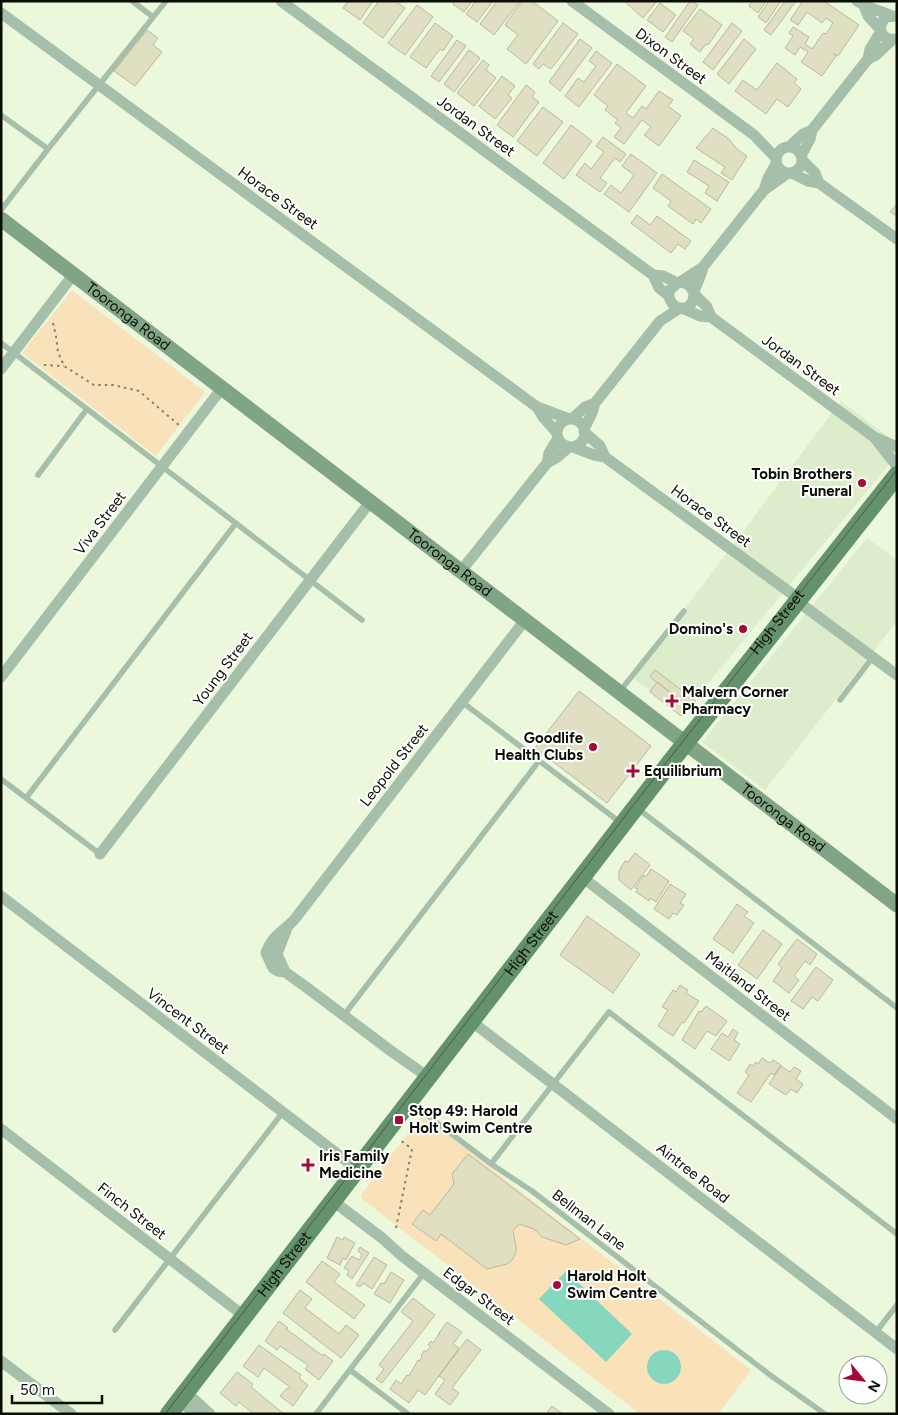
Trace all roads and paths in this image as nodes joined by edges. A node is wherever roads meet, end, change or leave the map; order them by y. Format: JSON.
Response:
{"nodes":[{"id":1,"x":132,"y":1,"type":"edge"},
{"id":2,"x":166,"y":1,"type":"edge"},
{"id":3,"x":281,"y":1,"type":"edge"},
{"id":4,"x":572,"y":1,"type":"edge"},
{"id":5,"x":861,"y":4,"type":"edge"},
{"id":6,"x":1,"y":13,"type":"edge"},
{"id":7,"x":894,"y":15,"type":"edge"},
{"id":8,"x":153,"y":17,"type":"junction"},
{"id":9,"x":880,"y":30,"type":"junction"},
{"id":10,"x":895,"y":40,"type":"edge"},
{"id":11,"x":868,"y":59,"type":"junction"},
{"id":12,"x":100,"y":86,"type":"junction"},
{"id":13,"x":1,"y":115,"type":"edge"},
{"id":14,"x":812,"y":130,"type":"junction"},
{"id":15,"x":754,"y":135,"type":"junction"},
{"id":16,"x":786,"y":147,"type":"junction"},
{"id":17,"x":48,"y":149,"type":"junction"},
{"id":18,"x":802,"y":158,"type":"junction"},
{"id":19,"x":776,"y":161,"type":"junction"},
{"id":20,"x":790,"y":173,"type":"junction"},
{"id":21,"x":819,"y":182,"type":"junction"},
{"id":22,"x":764,"y":190,"type":"junction"},
{"id":23,"x":1,"y":210,"type":"edge"},
{"id":24,"x":1,"y":219,"type":"edge"},
{"id":25,"x":897,"y":239,"type":"edge"},
{"id":26,"x":703,"y":267,"type":"junction"},
{"id":27,"x":74,"y":275,"type":"junction"},
{"id":28,"x":653,"y":275,"type":"junction"},
{"id":29,"x":678,"y":283,"type":"junction"},
{"id":30,"x":694,"y":293,"type":"junction"},
{"id":31,"x":668,"y":297,"type":"junction"},
{"id":32,"x":681,"y":308,"type":"junction"},
{"id":33,"x":711,"y":317,"type":"junction"},
{"id":34,"x":660,"y":321,"type":"junction"},
{"id":35,"x":52,"y":323,"type":"dead end"},
{"id":36,"x":1,"y":343,"type":"edge"},
{"id":37,"x":14,"y":353,"type":"junction"},
{"id":38,"x":64,"y":366,"type":"junction"},
{"id":39,"x":33,"y":367,"type":"junction"},
{"id":40,"x":1,"y":369,"type":"edge"},
{"id":41,"x":222,"y":388,"type":"junction"},
{"id":42,"x":595,"y":403,"type":"junction"},
{"id":43,"x":536,"y":407,"type":"junction"},
{"id":44,"x":87,"y":409,"type":"junction"},
{"id":45,"x":571,"y":419,"type":"junction"},
{"id":46,"x":584,"y":430,"type":"junction"},
{"id":47,"x":187,"y":434,"type":"junction"},
{"id":48,"x":557,"y":435,"type":"junction"},
{"id":49,"x":874,"y":437,"type":"junction"},
{"id":50,"x":897,"y":446,"type":"edge"},
{"id":51,"x":571,"y":447,"type":"junction"},
{"id":52,"x":605,"y":457,"type":"junction"},
{"id":53,"x":547,"y":463,"type":"junction"},
{"id":54,"x":162,"y":466,"type":"junction"},
{"id":55,"x":897,"y":466,"type":"edge"},
{"id":56,"x":38,"y":475,"type":"dead end"},
{"id":57,"x":897,"y":475,"type":"edge"},
{"id":58,"x":370,"y":502,"type":"junction"},
{"id":59,"x":236,"y":523,"type":"junction"},
{"id":60,"x":461,"y":571,"type":"junction"},
{"id":61,"x":310,"y":580,"type":"junction"},
{"id":62,"x":798,"y":600,"type":"junction"},
{"id":63,"x":684,"y":611,"type":"dead end"},
{"id":64,"x":362,"y":620,"type":"dead end"},
{"id":65,"x":525,"y":620,"type":"junction"},
{"id":66,"x":873,"y":657,"type":"junction"},
{"id":67,"x":897,"y":675,"type":"edge"},
{"id":68,"x":1,"y":677,"type":"edge"},
{"id":69,"x":619,"y":692,"type":"junction"},
{"id":70,"x":840,"y":700,"type":"dead end"},
{"id":71,"x":462,"y":702,"type":"junction"},
{"id":72,"x":685,"y":743,"type":"junction"},
{"id":73,"x":539,"y":762,"type":"junction"},
{"id":74,"x":1,"y":779,"type":"edge"},
{"id":75,"x":26,"y":798,"type":"junction"},
{"id":76,"x":636,"y":807,"type":"junction"},
{"id":77,"x":622,"y":824,"type":"junction"},
{"id":78,"x":100,"y":854,"type":"joint"},
{"id":79,"x":582,"y":877,"type":"junction"},
{"id":80,"x":1,"y":896,"type":"edge"},
{"id":81,"x":897,"y":905,"type":"edge"},
{"id":82,"x":897,"y":1008,"type":"edge"},
{"id":83,"x":344,"y":1016,"type":"junction"},
{"id":84,"x":471,"y":1021,"type":"junction"},
{"id":85,"x":428,"y":1077,"type":"junction"},
{"id":86,"x":553,"y":1084,"type":"junction"},
{"id":87,"x":409,"y":1102,"type":"junction"},
{"id":88,"x":283,"y":1112,"type":"junction"},
{"id":89,"x":897,"y":1120,"type":"edge"},
{"id":90,"x":1,"y":1129,"type":"edge"},
{"id":91,"x":400,"y":1140,"type":"dead end"},
{"id":92,"x":491,"y":1164,"type":"junction"},
{"id":93,"x":358,"y":1169,"type":"junction"},
{"id":94,"x":333,"y":1201,"type":"junction"},
{"id":95,"x":396,"y":1228,"type":"dead end"},
{"id":96,"x":897,"y":1234,"type":"edge"},
{"id":97,"x":170,"y":1259,"type":"junction"},
{"id":98,"x":424,"y":1273,"type":"junction"},
{"id":99,"x":897,"y":1304,"type":"edge"},
{"id":100,"x":244,"y":1316,"type":"junction"},
{"id":101,"x":115,"y":1330,"type":"dead end"},
{"id":102,"x":876,"y":1332,"type":"junction"},
{"id":103,"x":897,"y":1348,"type":"edge"},
{"id":104,"x":1,"y":1360,"type":"edge"},
{"id":105,"x":350,"y":1370,"type":"junction"},
{"id":106,"x":178,"y":1402,"type":"edge"},
{"id":107,"x":71,"y":1414,"type":"edge"},
{"id":108,"x":196,"y":1414,"type":"edge"},
{"id":109,"x":210,"y":1414,"type":"edge"},
{"id":110,"x":316,"y":1414,"type":"edge"},
{"id":111,"x":408,"y":1414,"type":"edge"},
{"id":112,"x":609,"y":1414,"type":"edge"},
{"id":113,"x":825,"y":1414,"type":"edge"}],
"edges":[{"from":1,"to":8,"type":"lane"},
{"from":2,"to":8,"type":"lane"},
{"from":3,"to":28,"type":"street","name":"Jordan Street"},
{"from":4,"to":15,"type":"street","name":"Dixon Street"},
{"from":5,"to":7,"type":"street"},
{"from":5,"to":9,"type":"street"},
{"from":6,"to":12,"type":"street","name":"Horace Street"},
{"from":7,"to":9,"type":"street"},
{"from":8,"to":12,"type":"lane"},
{"from":9,"to":10,"type":"street"},
{"from":9,"to":11,"type":"street"},
{"from":10,"to":11,"type":"street"},
{"from":11,"to":14,"type":"street"},
{"from":12,"to":17,"type":"lane"},
{"from":12,"to":43,"type":"street","name":"Horace Street"},
{"from":13,"to":17,"type":"lane"},
{"from":14,"to":16,"type":"street"},
{"from":14,"to":18,"type":"street"},
{"from":15,"to":16,"type":"street","name":"Dixon Street"},
{"from":15,"to":19,"type":"street","name":"Dixon Street"},
{"from":16,"to":18,"type":"street"},
{"from":16,"to":19,"type":"street"},
{"from":17,"to":23,"type":"lane"},
{"from":18,"to":20,"type":"street"},
{"from":18,"to":21,"type":"street"},
{"from":19,"to":20,"type":"street"},
{"from":19,"to":22,"type":"street"},
{"from":20,"to":21,"type":"street"},
{"from":20,"to":22,"type":"street"},
{"from":21,"to":25,"type":"street"},
{"from":22,"to":26,"type":"street"},
{"from":24,"to":27,"type":"main road","name":"Tooronga Road"},
{"from":26,"to":29,"type":"street"},
{"from":26,"to":30,"type":"street"},
{"from":27,"to":37,"type":"street"},
{"from":27,"to":41,"type":"main road","name":"Tooronga Road"},
{"from":28,"to":29,"type":"street","name":"Jordan Street"},
{"from":28,"to":31,"type":"street","name":"Jordan Street"},
{"from":29,"to":30,"type":"street"},
{"from":29,"to":31,"type":"street"},
{"from":30,"to":32,"type":"street"},
{"from":30,"to":33,"type":"street","name":"Jordan Street"},
{"from":31,"to":32,"type":"street"},
{"from":31,"to":34,"type":"street"},
{"from":32,"to":33,"type":"street","name":"Jordan Street"},
{"from":32,"to":34,"type":"street"},
{"from":33,"to":49,"type":"street","name":"Jordan Street"},
{"from":34,"to":42,"type":"street"},
{"from":35,"to":38,"type":"path"},
{"from":36,"to":37,"type":"lane"},
{"from":37,"to":39,"type":"lane"},
{"from":37,"to":40,"type":"street"},
{"from":38,"to":39,"type":"path"},
{"from":38,"to":47,"type":"path"},
{"from":39,"to":44,"type":"lane"},
{"from":41,"to":47,"type":"street","name":"Viva Street"},
{"from":41,"to":58,"type":"main road","name":"Tooronga Road"},
{"from":42,"to":45,"type":"street"},
{"from":42,"to":46,"type":"street"},
{"from":43,"to":45,"type":"street","name":"Horace Street"},
{"from":43,"to":48,"type":"street","name":"Horace Street"},
{"from":44,"to":54,"type":"lane"},
{"from":44,"to":56,"type":"lane"},
{"from":45,"to":46,"type":"street"},
{"from":45,"to":48,"type":"street"},
{"from":46,"to":51,"type":"street"},
{"from":46,"to":52,"type":"street","name":"Horace Street"},
{"from":47,"to":54,"type":"street","name":"Viva Street"},
{"from":48,"to":51,"type":"street"},
{"from":48,"to":53,"type":"street"},
{"from":49,"to":50,"type":"street","name":"Jordan Street"},
{"from":49,"to":55,"type":"street","name":"Jordan Street"},
{"from":51,"to":52,"type":"street","name":"Horace Street"},
{"from":51,"to":53,"type":"street"},
{"from":52,"to":62,"type":"street","name":"Horace Street"},
{"from":53,"to":60,"type":"street"},
{"from":54,"to":59,"type":"lane"},
{"from":54,"to":68,"type":"street","name":"Viva Street"},
{"from":57,"to":62,"type":"main road","name":"High Street"},
{"from":58,"to":60,"type":"main road","name":"Tooronga Road"},
{"from":58,"to":61,"type":"street","name":"Young Street"},
{"from":59,"to":61,"type":"lane"},
{"from":59,"to":75,"type":"lane"},
{"from":60,"to":65,"type":"main road","name":"Tooronga Road"},
{"from":61,"to":64,"type":"lane"},
{"from":61,"to":78,"type":"street","name":"Young Street"},
{"from":62,"to":66,"type":"street","name":"Horace Street"},
{"from":62,"to":72,"type":"main road","name":"High Street"},
{"from":63,"to":69,"type":"lane"},
{"from":65,"to":69,"type":"main road","name":"Tooronga Road"},
{"from":65,"to":71,"type":"street","name":"Leopold Street"},
{"from":66,"to":67,"type":"street","name":"Horace Street"},
{"from":66,"to":70,"type":"lane"},
{"from":69,"to":72,"type":"main road","name":"Tooronga Road"},
{"from":71,"to":73,"type":"lane"},
{"from":71,"to":83,"type":"street","name":"Leopold Street"},
{"from":72,"to":76,"type":"main road","name":"High Street"},
{"from":72,"to":81,"type":"main road","name":"Tooronga Road"},
{"from":73,"to":77,"type":"lane"},
{"from":73,"to":83,"type":"lane"},
{"from":74,"to":75,"type":"lane"},
{"from":75,"to":78,"type":"lane"},
{"from":76,"to":77,"type":"main road","name":"High Street"},
{"from":76,"to":82,"type":"lane"},
{"from":77,"to":79,"type":"main road","name":"High Street"},
{"from":79,"to":84,"type":"main road","name":"High Street"},
{"from":79,"to":89,"type":"street","name":"Maitland Street"},
{"from":80,"to":88,"type":"street","name":"Vincent Street"},
{"from":83,"to":85,"type":"street","name":"Leopold Street"},
{"from":84,"to":85,"type":"main road","name":"High Street"},
{"from":84,"to":86,"type":"street","name":"Aintree Road"},
{"from":85,"to":87,"type":"main road","name":"High Street"},
{"from":86,"to":92,"type":"lane"},
{"from":86,"to":96,"type":"lane"},
{"from":86,"to":102,"type":"street","name":"Aintree Road"},
{"from":87,"to":92,"type":"lane","name":"Bellman Lane"},
{"from":87,"to":93,"type":"main road","name":"High Street"},
{"from":88,"to":93,"type":"street","name":"Vincent Street"},
{"from":88,"to":97,"type":"lane"},
{"from":90,"to":97,"type":"street","name":"Finch Street"},
{"from":91,"to":95,"type":"path"},
{"from":92,"to":113,"type":"lane","name":"Bellman Lane"},
{"from":93,"to":94,"type":"main road","name":"High Street"},
{"from":94,"to":98,"type":"street","name":"Edgar Street"},
{"from":94,"to":100,"type":"main road","name":"High Street"},
{"from":97,"to":100,"type":"street","name":"Finch Street"},
{"from":97,"to":101,"type":"lane"},
{"from":98,"to":105,"type":"lane"},
{"from":98,"to":112,"type":"street","name":"Edgar Street"},
{"from":99,"to":102,"type":"lane"},
{"from":100,"to":106,"type":"main road","name":"High Street"},
{"from":102,"to":103,"type":"street","name":"Aintree Road"},
{"from":104,"to":107,"type":"street"},
{"from":105,"to":110,"type":"lane"},
{"from":105,"to":111,"type":"lane"},
{"from":106,"to":108,"type":"street"},
{"from":106,"to":109,"type":"street"}]}
